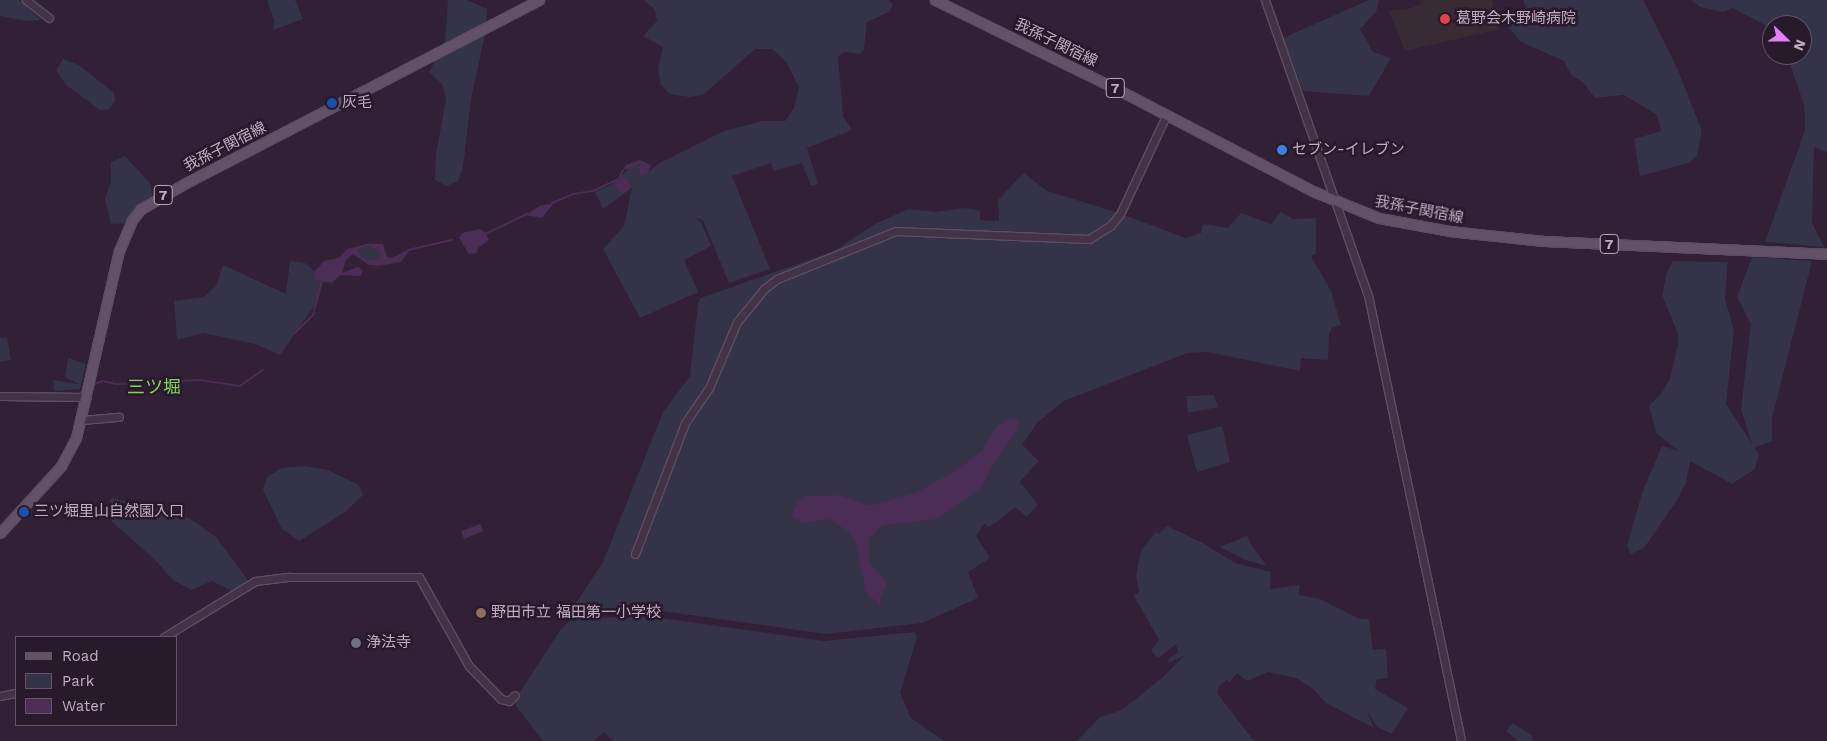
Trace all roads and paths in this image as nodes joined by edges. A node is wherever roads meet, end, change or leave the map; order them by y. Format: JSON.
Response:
{"nodes":[{"id":1,"x":26,"y":0,"type":"edge"},
{"id":2,"x":539,"y":0,"type":"edge"},
{"id":3,"x":935,"y":0,"type":"edge"},
{"id":4,"x":1265,"y":0,"type":"edge"},
{"id":5,"x":49,"y":18,"type":"dead end"},
{"id":6,"x":1166,"y":116,"type":"junction"},
{"id":7,"x":1337,"y":203,"type":"junction"},
{"id":8,"x":1827,"y":254,"type":"edge"},
{"id":9,"x":0,"y":396,"type":"edge"},
{"id":10,"x":86,"y":396,"type":"junction"},
{"id":11,"x":120,"y":417,"type":"dead end"},
{"id":12,"x":82,"y":420,"type":"junction"},
{"id":13,"x":0,"y":533,"type":"edge"},
{"id":14,"x":635,"y":554,"type":"dead end"},
{"id":15,"x":166,"y":636,"type":"edge"},
{"id":16,"x":15,"y":693,"type":"edge"},
{"id":17,"x":515,"y":695,"type":"dead end"},
{"id":18,"x":0,"y":696,"type":"edge"},
{"id":19,"x":1461,"y":741,"type":"edge"}],
"edges":[{"from":1,"to":5,"type":"street"},
{"from":2,"to":10,"type":"main road","name":"我孫子関宿線","number":"7"},
{"from":3,"to":6,"type":"main road","name":"我孫子関宿線","number":"7"},
{"from":4,"to":7,"type":"street"},
{"from":6,"to":7,"type":"main road","name":"我孫子関宿線","number":"7"},
{"from":6,"to":14,"type":"street"},
{"from":7,"to":8,"type":"main road","name":"我孫子関宿線","number":"7"},
{"from":7,"to":19,"type":"street"},
{"from":9,"to":10,"type":"street"},
{"from":10,"to":12,"type":"main road","name":"我孫子関宿線","number":"7"},
{"from":11,"to":12,"type":"street"},
{"from":12,"to":13,"type":"main road","name":"我孫子関宿線","number":"7"},
{"from":15,"to":17,"type":"street"},
{"from":16,"to":18,"type":"street"}]}
